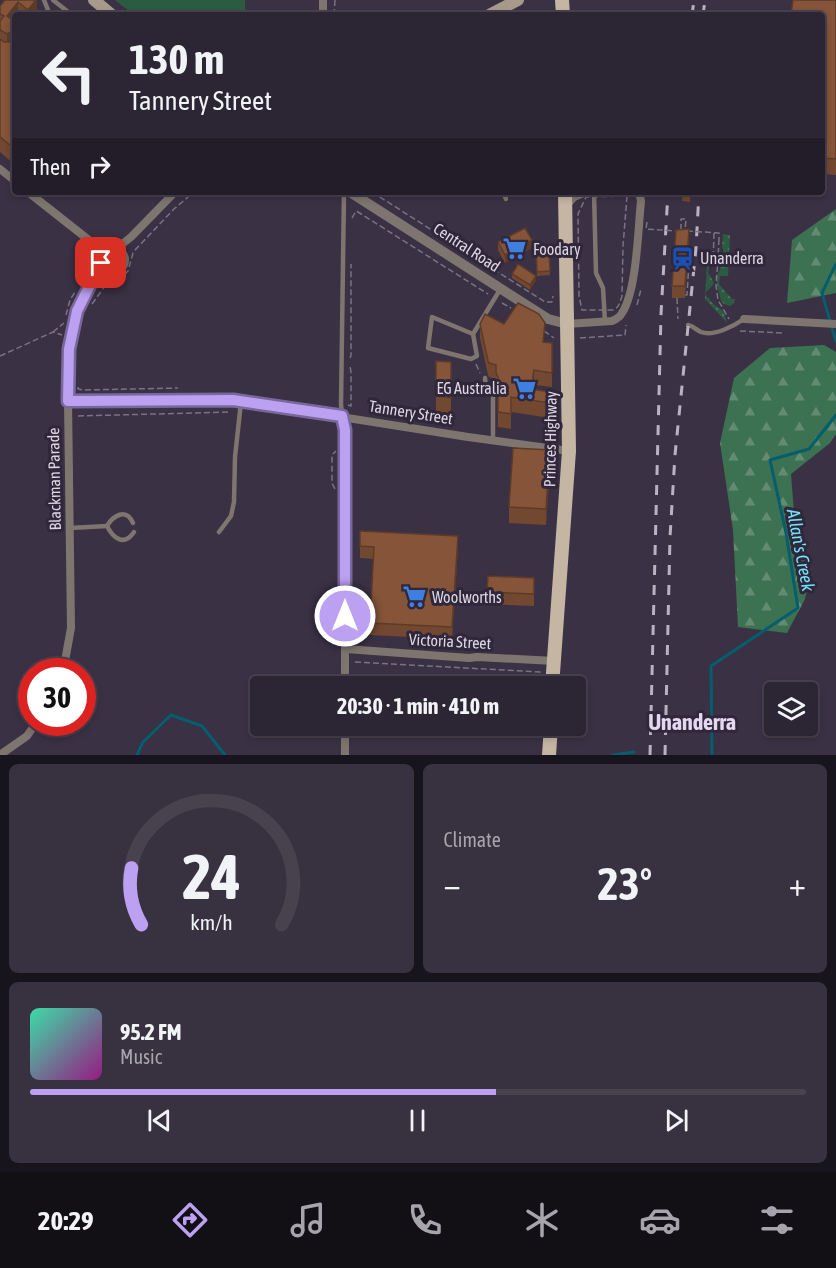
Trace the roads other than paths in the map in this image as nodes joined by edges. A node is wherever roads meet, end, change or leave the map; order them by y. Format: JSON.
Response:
{"nodes":[{"id":1,"x":53,"y":0,"type":"edge"},
{"id":2,"x":94,"y":0,"type":"edge"},
{"id":3,"x":518,"y":0,"type":"edge"},
{"id":4,"x":68,"y":12,"type":"edge"},
{"id":5,"x":108,"y":12,"type":"edge"},
{"id":6,"x":495,"y":12,"type":"edge"},
{"id":7,"x":32,"y":195,"type":"edge"},
{"id":8,"x":172,"y":195,"type":"edge"},
{"id":9,"x":350,"y":195,"type":"edge"},
{"id":10,"x":355,"y":195,"type":"edge"},
{"id":11,"x":504,"y":195,"type":"edge"},
{"id":12,"x":565,"y":195,"type":"edge"},
{"id":13,"x":582,"y":195,"type":"edge"},
{"id":14,"x":594,"y":195,"type":"edge"},
{"id":15,"x":639,"y":195,"type":"edge"},
{"id":16,"x":506,"y":199,"type":"dead end"},
{"id":17,"x":565,"y":207,"type":"junction"},
{"id":18,"x":104,"y":252,"type":"junction"},
{"id":19,"x":119,"y":252,"type":"junction"},
{"id":20,"x":101,"y":263,"type":"junction"},
{"id":21,"x":108,"y":271,"type":"junction"},
{"id":22,"x":501,"y":288,"type":"junction"},
{"id":23,"x":89,"y":289,"type":"junction"},
{"id":24,"x":744,"y":319,"type":"joint"},
{"id":25,"x":605,"y":322,"type":"junction"},
{"id":26,"x":567,"y":324,"type":"junction"},
{"id":27,"x":836,"y":324,"type":"edge"},
{"id":28,"x":688,"y":325,"type":"dead end"},
{"id":29,"x":473,"y":334,"type":"junction"},
{"id":30,"x":485,"y":378,"type":"road end"},
{"id":31,"x":68,"y":401,"type":"junction"},
{"id":32,"x":242,"y":401,"type":"junction"},
{"id":33,"x":342,"y":416,"type":"junction"},
{"id":34,"x":493,"y":441,"type":"junction"},
{"id":35,"x":569,"y":451,"type":"junction"},
{"id":36,"x":133,"y":523,"type":"dead end"},
{"id":37,"x":107,"y":526,"type":"junction"},
{"id":38,"x":70,"y":528,"type":"junction"},
{"id":39,"x":134,"y":532,"type":"dead end"},
{"id":40,"x":219,"y":532,"type":"dead end"},
{"id":41,"x":346,"y":649,"type":"junction"},
{"id":42,"x":66,"y":658,"type":"edge"},
{"id":43,"x":554,"y":661,"type":"junction"},
{"id":44,"x":345,"y":676,"type":"edge"},
{"id":45,"x":553,"y":676,"type":"edge"},
{"id":46,"x":27,"y":736,"type":"edge"},
{"id":47,"x":345,"y":736,"type":"edge"},
{"id":48,"x":550,"y":736,"type":"edge"},
{"id":49,"x":0,"y":755,"type":"edge"},
{"id":50,"x":345,"y":755,"type":"edge"},
{"id":51,"x":549,"y":755,"type":"edge"}],
"edges":[{"from":1,"to":4,"type":"lane"},
{"from":2,"to":5,"type":"main road"},
{"from":3,"to":6,"type":"main road"},
{"from":7,"to":18,"type":"street"},
{"from":8,"to":19,"type":"street"},
{"from":9,"to":33,"type":"lane"},
{"from":10,"to":22,"type":"street","name":"Central Road"},
{"from":11,"to":16,"type":"lane"},
{"from":12,"to":17,"type":"main road","name":"Princes Highway"},
{"from":13,"to":17,"type":"street"},
{"from":14,"to":25,"type":"lane"},
{"from":15,"to":25,"type":"street"},
{"from":17,"to":26,"type":"main road","name":"Princes Highway"},
{"from":18,"to":19,"type":"street"},
{"from":18,"to":20,"type":"street"},
{"from":19,"to":21,"type":"street"},
{"from":20,"to":21,"type":"street"},
{"from":20,"to":23,"type":"street","name":"Blackman Parade"},
{"from":21,"to":23,"type":"street","name":"Blackman Parade"},
{"from":22,"to":26,"type":"street","name":"Central Road"},
{"from":22,"to":29,"type":"lane"},
{"from":23,"to":31,"type":"street","name":"Blackman Parade"},
{"from":24,"to":27,"type":"street"},
{"from":24,"to":28,"type":"lane"},
{"from":25,"to":26,"type":"street"},
{"from":26,"to":35,"type":"main road","name":"Princes Highway"},
{"from":29,"to":29,"type":"lane"},
{"from":30,"to":34,"type":"lane"},
{"from":31,"to":32,"type":"street","name":"Tannery Street"},
{"from":31,"to":38,"type":"street","name":"Blackman Parade"},
{"from":32,"to":33,"type":"street","name":"Tannery Street"},
{"from":32,"to":40,"type":"lane"},
{"from":33,"to":34,"type":"street","name":"Tannery Street"},
{"from":33,"to":41,"type":"street"},
{"from":34,"to":35,"type":"street","name":"Tannery Street"},
{"from":35,"to":43,"type":"main road","name":"Princes Highway"},
{"from":36,"to":37,"type":"lane"},
{"from":37,"to":38,"type":"lane"},
{"from":37,"to":39,"type":"lane"},
{"from":38,"to":42,"type":"street","name":"Blackman Parade"},
{"from":41,"to":43,"type":"street","name":"Victoria Street"},
{"from":41,"to":44,"type":"street"},
{"from":43,"to":45,"type":"main road","name":"Princes Highway"},
{"from":46,"to":49,"type":"street"},
{"from":47,"to":50,"type":"street"},
{"from":48,"to":51,"type":"main road"}]}
